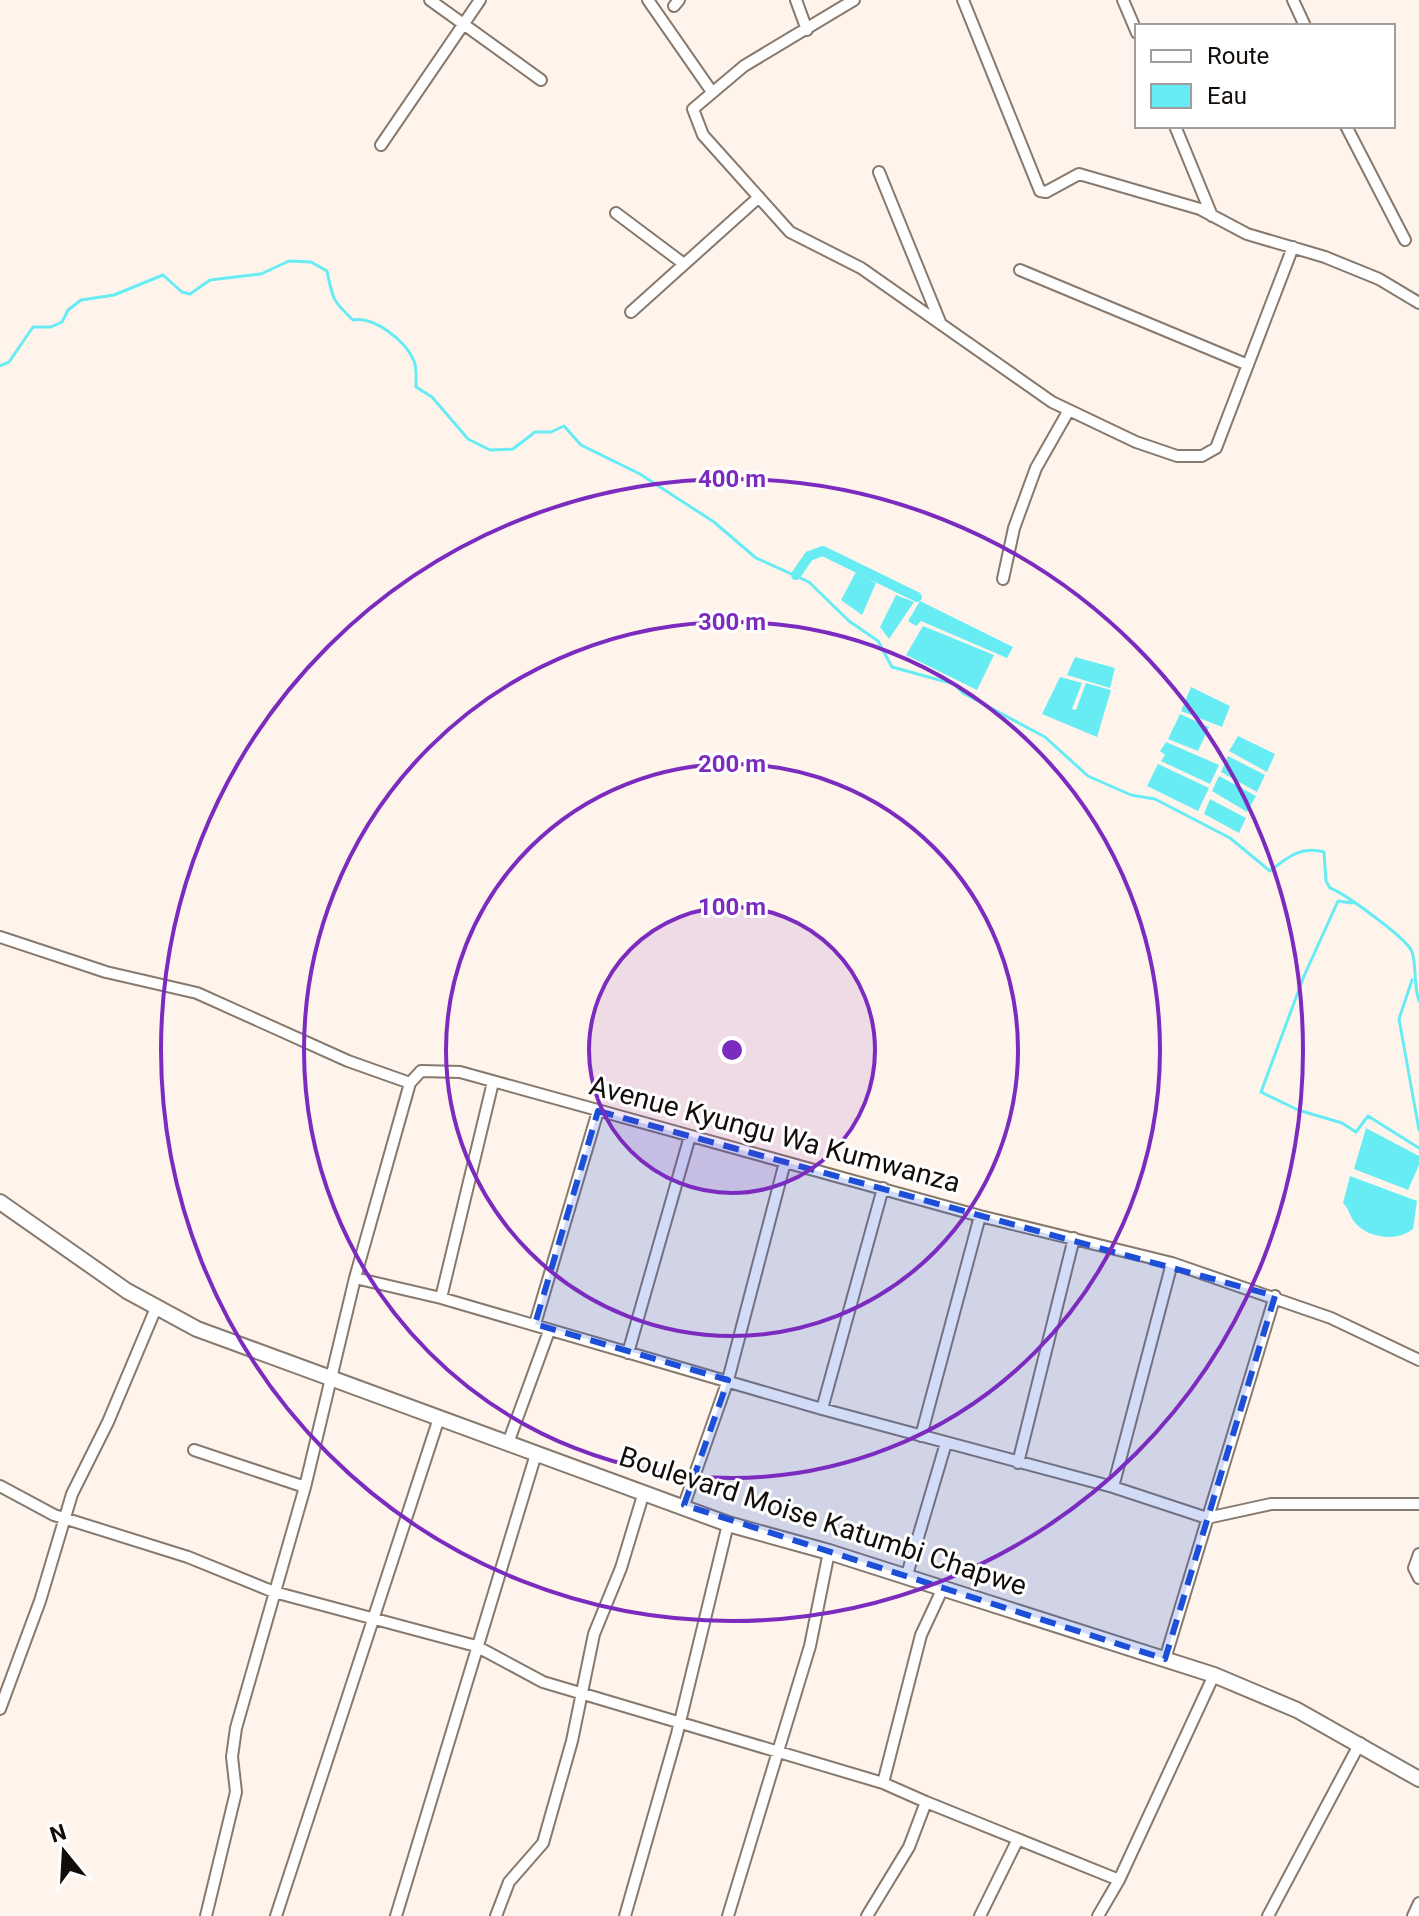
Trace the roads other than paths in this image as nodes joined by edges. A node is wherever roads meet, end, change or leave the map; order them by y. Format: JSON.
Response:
{"nodes":[{"id":1,"x":430,"y":0,"type":"edge"},
{"id":2,"x":480,"y":0,"type":"edge"},
{"id":3,"x":648,"y":0,"type":"edge"},
{"id":4,"x":796,"y":0,"type":"edge"},
{"id":5,"x":854,"y":0,"type":"edge"},
{"id":6,"x":963,"y":0,"type":"edge"},
{"id":7,"x":1123,"y":0,"type":"edge"},
{"id":8,"x":1293,"y":0,"type":"edge"},
{"id":9,"x":465,"y":22,"type":"junction"},
{"id":10,"x":1304,"y":24,"type":"edge"},
{"id":11,"x":1135,"y":28,"type":"edge"},
{"id":12,"x":807,"y":30,"type":"junction"},
{"id":13,"x":541,"y":80,"type":"dead end"},
{"id":14,"x":712,"y":92,"type":"junction"},
{"id":15,"x":1176,"y":128,"type":"edge"},
{"id":16,"x":1347,"y":128,"type":"edge"},
{"id":17,"x":381,"y":145,"type":"dead end"},
{"id":18,"x":879,"y":172,"type":"dead end"},
{"id":19,"x":759,"y":197,"type":"junction"},
{"id":20,"x":616,"y":213,"type":"dead end"},
{"id":21,"x":1212,"y":216,"type":"junction"},
{"id":22,"x":1405,"y":240,"type":"dead end"},
{"id":23,"x":1293,"y":247,"type":"junction"},
{"id":24,"x":684,"y":264,"type":"junction"},
{"id":25,"x":1020,"y":270,"type":"dead end"},
{"id":26,"x":1419,"y":303,"type":"edge"},
{"id":27,"x":631,"y":312,"type":"dead end"},
{"id":28,"x":941,"y":324,"type":"junction"},
{"id":29,"x":1248,"y":365,"type":"junction"},
{"id":30,"x":1069,"y":410,"type":"junction"},
{"id":31,"x":1003,"y":579,"type":"dead end"},
{"id":32,"x":0,"y":937,"type":"edge"},
{"id":33,"x":493,"y":1082,"type":"junction"},
{"id":34,"x":410,"y":1083,"type":"junction"},
{"id":35,"x":598,"y":1111,"type":"junction"},
{"id":36,"x":690,"y":1136,"type":"junction"},
{"id":37,"x":785,"y":1162,"type":"junction"},
{"id":38,"x":883,"y":1188,"type":"junction"},
{"id":39,"x":0,"y":1202,"type":"edge"},
{"id":40,"x":980,"y":1216,"type":"junction"},
{"id":41,"x":1074,"y":1238,"type":"junction"},
{"id":42,"x":1172,"y":1263,"type":"junction"},
{"id":43,"x":355,"y":1278,"type":"junction"},
{"id":44,"x":1275,"y":1296,"type":"junction"},
{"id":45,"x":441,"y":1298,"type":"junction"},
{"id":46,"x":156,"y":1308,"type":"junction"},
{"id":47,"x":535,"y":1324,"type":"junction"},
{"id":48,"x":549,"y":1331,"type":"junction"},
{"id":49,"x":628,"y":1353,"type":"junction"},
{"id":50,"x":1419,"y":1360,"type":"edge"},
{"id":51,"x":329,"y":1379,"type":"junction"},
{"id":52,"x":728,"y":1380,"type":"junction"},
{"id":53,"x":822,"y":1409,"type":"junction"},
{"id":54,"x":439,"y":1418,"type":"junction"},
{"id":55,"x":921,"y":1436,"type":"junction"},
{"id":56,"x":508,"y":1443,"type":"junction"},
{"id":57,"x":946,"y":1443,"type":"junction"},
{"id":58,"x":194,"y":1450,"type":"dead end"},
{"id":59,"x":536,"y":1454,"type":"junction"},
{"id":60,"x":1018,"y":1463,"type":"junction"},
{"id":61,"x":0,"y":1486,"type":"edge"},
{"id":62,"x":305,"y":1487,"type":"junction"},
{"id":63,"x":1113,"y":1487,"type":"junction"},
{"id":64,"x":644,"y":1492,"type":"junction"},
{"id":65,"x":1419,"y":1504,"type":"edge"},
{"id":66,"x":684,"y":1505,"type":"junction"},
{"id":67,"x":64,"y":1517,"type":"junction"},
{"id":68,"x":1207,"y":1518,"type":"junction"},
{"id":69,"x":728,"y":1524,"type":"junction"},
{"id":70,"x":829,"y":1552,"type":"junction"},
{"id":71,"x":1419,"y":1554,"type":"edge"},
{"id":72,"x":906,"y":1578,"type":"junction"},
{"id":73,"x":1419,"y":1578,"type":"edge"},
{"id":74,"x":942,"y":1590,"type":"junction"},
{"id":75,"x":274,"y":1592,"type":"junction"},
{"id":76,"x":376,"y":1617,"type":"junction"},
{"id":77,"x":476,"y":1646,"type":"junction"},
{"id":78,"x":1165,"y":1659,"type":"junction"},
{"id":79,"x":1214,"y":1675,"type":"junction"},
{"id":80,"x":582,"y":1692,"type":"junction"},
{"id":81,"x":0,"y":1709,"type":"edge"},
{"id":82,"x":680,"y":1720,"type":"junction"},
{"id":83,"x":1360,"y":1743,"type":"junction"},
{"id":84,"x":778,"y":1750,"type":"junction"},
{"id":85,"x":1419,"y":1779,"type":"edge"},
{"id":86,"x":883,"y":1783,"type":"junction"},
{"id":87,"x":926,"y":1802,"type":"junction"},
{"id":88,"x":1018,"y":1839,"type":"junction"},
{"id":89,"x":1119,"y":1880,"type":"junction"},
{"id":90,"x":1419,"y":1903,"type":"edge"},
{"id":91,"x":206,"y":1916,"type":"edge"},
{"id":92,"x":276,"y":1916,"type":"edge"},
{"id":93,"x":396,"y":1916,"type":"edge"},
{"id":94,"x":496,"y":1916,"type":"edge"},
{"id":95,"x":625,"y":1916,"type":"edge"},
{"id":96,"x":728,"y":1916,"type":"edge"},
{"id":97,"x":867,"y":1916,"type":"edge"},
{"id":98,"x":980,"y":1916,"type":"edge"},
{"id":99,"x":1098,"y":1916,"type":"edge"},
{"id":100,"x":1268,"y":1916,"type":"edge"},
{"id":101,"x":1413,"y":1916,"type":"edge"}],
"edges":[{"from":1,"to":9,"type":"street"},
{"from":2,"to":9,"type":"street"},
{"from":3,"to":14,"type":"street"},
{"from":4,"to":12,"type":"street"},
{"from":5,"to":12,"type":"street"},
{"from":6,"to":21,"type":"street"},
{"from":7,"to":11,"type":"street"},
{"from":8,"to":10,"type":"street"},
{"from":9,"to":13,"type":"street"},
{"from":9,"to":17,"type":"street"},
{"from":12,"to":14,"type":"street"},
{"from":14,"to":19,"type":"street"},
{"from":15,"to":21,"type":"street"},
{"from":16,"to":22,"type":"street"},
{"from":18,"to":28,"type":"street"},
{"from":19,"to":24,"type":"street"},
{"from":19,"to":28,"type":"street"},
{"from":20,"to":24,"type":"street"},
{"from":21,"to":23,"type":"street"},
{"from":23,"to":26,"type":"street"},
{"from":23,"to":29,"type":"street"},
{"from":24,"to":27,"type":"street"},
{"from":25,"to":29,"type":"street"},
{"from":28,"to":30,"type":"street"},
{"from":29,"to":30,"type":"street"},
{"from":30,"to":31,"type":"street"},
{"from":32,"to":34,"type":"street"},
{"from":33,"to":34,"type":"street","name":"Avenue Kyungu Wa Kumwanza"},
{"from":33,"to":35,"type":"street","name":"Avenue Kyungu Wa Kumwanza"},
{"from":33,"to":45,"type":"street"},
{"from":34,"to":43,"type":"street"},
{"from":35,"to":36,"type":"street","name":"Avenue Kyungu Wa Kumwanza"},
{"from":35,"to":47,"type":"street"},
{"from":36,"to":37,"type":"street","name":"Avenue Kyungu Wa Kumwanza"},
{"from":36,"to":49,"type":"street"},
{"from":37,"to":38,"type":"street","name":"Avenue Kyungu Wa Kumwanza"},
{"from":37,"to":52,"type":"street"},
{"from":38,"to":40,"type":"street","name":"Avenue Kyungu Wa Kumwanza"},
{"from":38,"to":53,"type":"street"},
{"from":39,"to":46,"type":"street","name":"Boulevard Moise Katumbi Chapwe"},
{"from":40,"to":41,"type":"street","name":"Avenue Kyungu Wa Kumwanza"},
{"from":40,"to":55,"type":"street"},
{"from":41,"to":42,"type":"street","name":"Avenue Kyungu Wa Kumwanza"},
{"from":41,"to":60,"type":"street"},
{"from":42,"to":44,"type":"street","name":"Avenue Kyungu Wa Kumwanza"},
{"from":42,"to":63,"type":"street"},
{"from":43,"to":45,"type":"street"},
{"from":43,"to":51,"type":"street"},
{"from":44,"to":50,"type":"street","name":"Avenue Kyungu Wa Kumwanza"},
{"from":44,"to":68,"type":"street"},
{"from":45,"to":47,"type":"street"},
{"from":46,"to":51,"type":"street","name":"Boulevard Moise Katumbi Chapwe"},
{"from":46,"to":67,"type":"street"},
{"from":47,"to":48,"type":"street"},
{"from":48,"to":49,"type":"street"},
{"from":48,"to":56,"type":"street"},
{"from":49,"to":52,"type":"street"},
{"from":51,"to":54,"type":"street","name":"Boulevard Moise Katumbi Chapwe"},
{"from":51,"to":62,"type":"street"},
{"from":52,"to":53,"type":"street"},
{"from":52,"to":66,"type":"street"},
{"from":53,"to":55,"type":"street"},
{"from":54,"to":56,"type":"street","name":"Boulevard Moise Katumbi Chapwe"},
{"from":54,"to":76,"type":"street"},
{"from":55,"to":57,"type":"street"},
{"from":56,"to":59,"type":"street","name":"Boulevard Moise Katumbi Chapwe"},
{"from":57,"to":60,"type":"street"},
{"from":57,"to":72,"type":"street"},
{"from":58,"to":62,"type":"street"},
{"from":59,"to":64,"type":"street","name":"Boulevard Moise Katumbi Chapwe"},
{"from":59,"to":77,"type":"street"},
{"from":60,"to":63,"type":"street"},
{"from":61,"to":67,"type":"street"},
{"from":62,"to":75,"type":"street"},
{"from":63,"to":68,"type":"street"},
{"from":64,"to":66,"type":"street","name":"Boulevard Moise Katumbi Chapwe"},
{"from":64,"to":80,"type":"street"},
{"from":65,"to":68,"type":"street"},
{"from":66,"to":69,"type":"street","name":"Boulevard Moise Katumbi Chapwe"},
{"from":67,"to":75,"type":"street"},
{"from":67,"to":81,"type":"street"},
{"from":68,"to":78,"type":"street"},
{"from":69,"to":70,"type":"street","name":"Boulevard Moise Katumbi Chapwe"},
{"from":69,"to":82,"type":"street"},
{"from":70,"to":72,"type":"street","name":"Boulevard Moise Katumbi Chapwe"},
{"from":70,"to":84,"type":"street"},
{"from":71,"to":73,"type":"street"},
{"from":72,"to":74,"type":"street","name":"Boulevard Moise Katumbi Chapwe"},
{"from":74,"to":78,"type":"street","name":"Boulevard Moise Katumbi Chapwe"},
{"from":74,"to":86,"type":"street"},
{"from":75,"to":76,"type":"street"},
{"from":75,"to":91,"type":"street"},
{"from":76,"to":77,"type":"street"},
{"from":76,"to":92,"type":"street"},
{"from":77,"to":80,"type":"street"},
{"from":77,"to":93,"type":"street"},
{"from":78,"to":79,"type":"street","name":"Boulevard Moise Katumbi Chapwe"},
{"from":79,"to":83,"type":"street","name":"Boulevard Moise Katumbi Chapwe"},
{"from":79,"to":89,"type":"street"},
{"from":80,"to":82,"type":"street"},
{"from":80,"to":94,"type":"street"},
{"from":82,"to":84,"type":"street"},
{"from":82,"to":95,"type":"street"},
{"from":83,"to":85,"type":"street","name":"Boulevard Moise Katumbi Chapwe"},
{"from":83,"to":100,"type":"street"},
{"from":84,"to":86,"type":"street"},
{"from":84,"to":96,"type":"street"},
{"from":86,"to":87,"type":"street"},
{"from":87,"to":88,"type":"street"},
{"from":87,"to":97,"type":"street"},
{"from":88,"to":89,"type":"street"},
{"from":88,"to":98,"type":"street"},
{"from":89,"to":99,"type":"street"},
{"from":90,"to":101,"type":"street"}]}
